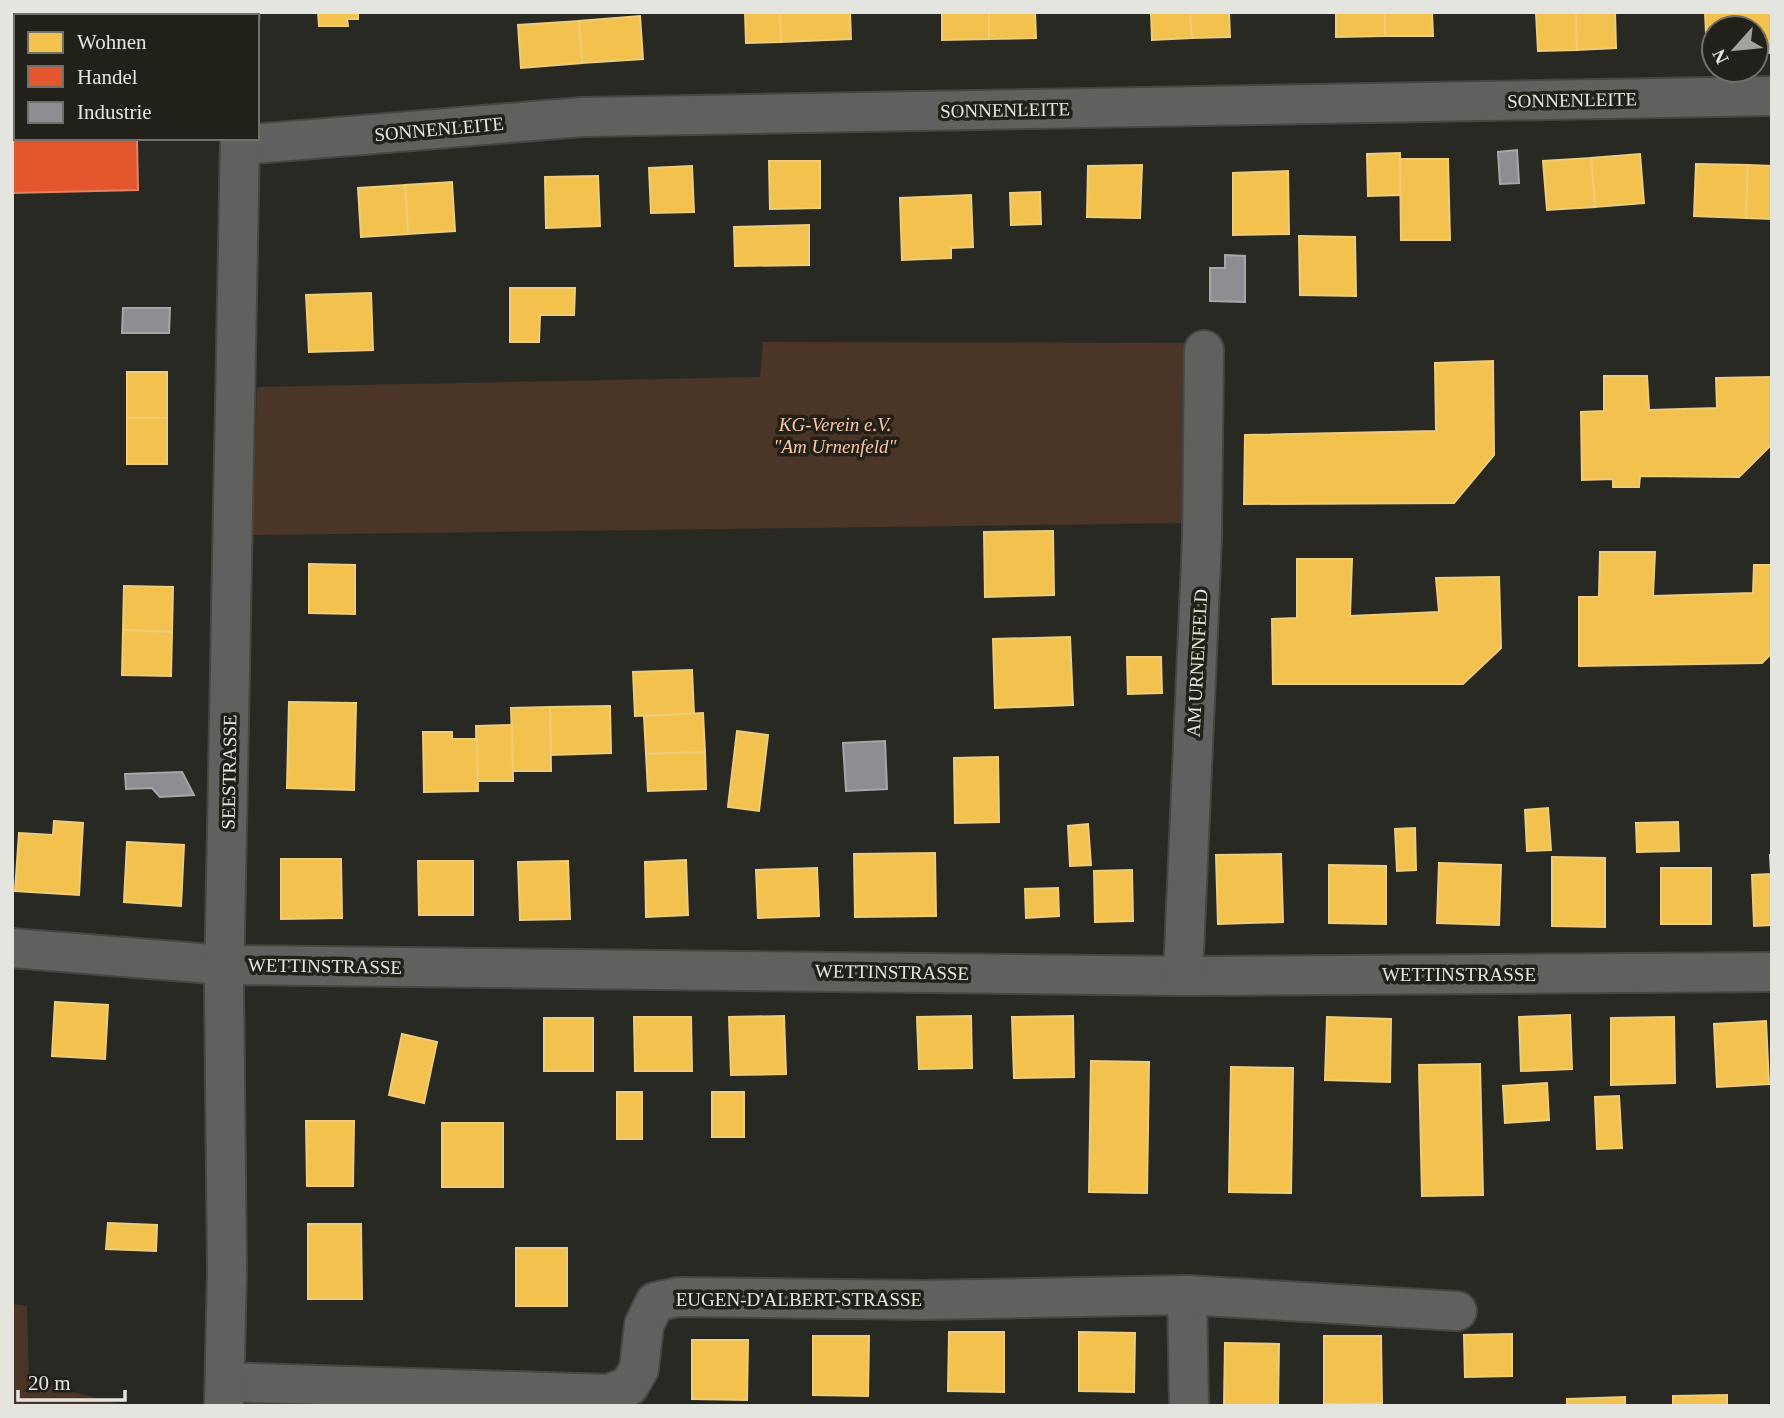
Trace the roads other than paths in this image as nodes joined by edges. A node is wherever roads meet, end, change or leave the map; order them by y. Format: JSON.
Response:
{"nodes":[{"id":1,"x":1772,"y":96,"type":"edge"},
{"id":2,"x":259,"y":140,"type":"edge"},
{"id":3,"x":240,"y":141,"type":"edge"},
{"id":4,"x":1205,"y":350,"type":"dead end"},
{"id":5,"x":12,"y":948,"type":"edge"},
{"id":6,"x":224,"y":965,"type":"junction"},
{"id":7,"x":1772,"y":972,"type":"edge"},
{"id":8,"x":1183,"y":976,"type":"junction"},
{"id":9,"x":1187,"y":1295,"type":"junction"},
{"id":10,"x":1457,"y":1311,"type":"dead end"},
{"id":11,"x":225,"y":1394,"type":"edge"},
{"id":12,"x":1188,"y":1406,"type":"edge"}],
"edges":[{"from":1,"to":2,"type":"street","name":"SONNENLEITE"},
{"from":3,"to":6,"type":"street","name":"SEESTRASSE"},
{"from":4,"to":8,"type":"street","name":"AM URNENFELD"},
{"from":5,"to":6,"type":"street","name":"WETTINSTRASSE"},
{"from":6,"to":8,"type":"street","name":"WETTINSTRASSE"},
{"from":6,"to":11,"type":"street","name":"SEESTRASSE"},
{"from":7,"to":8,"type":"street","name":"WETTINSTRASSE"},
{"from":9,"to":10,"type":"street","name":"EUGEN-D'ALBERT-STRASSE"},
{"from":9,"to":11,"type":"street","name":"EUGEN-D'ALBERT-STRASSE"},
{"from":9,"to":12,"type":"street"}]}
